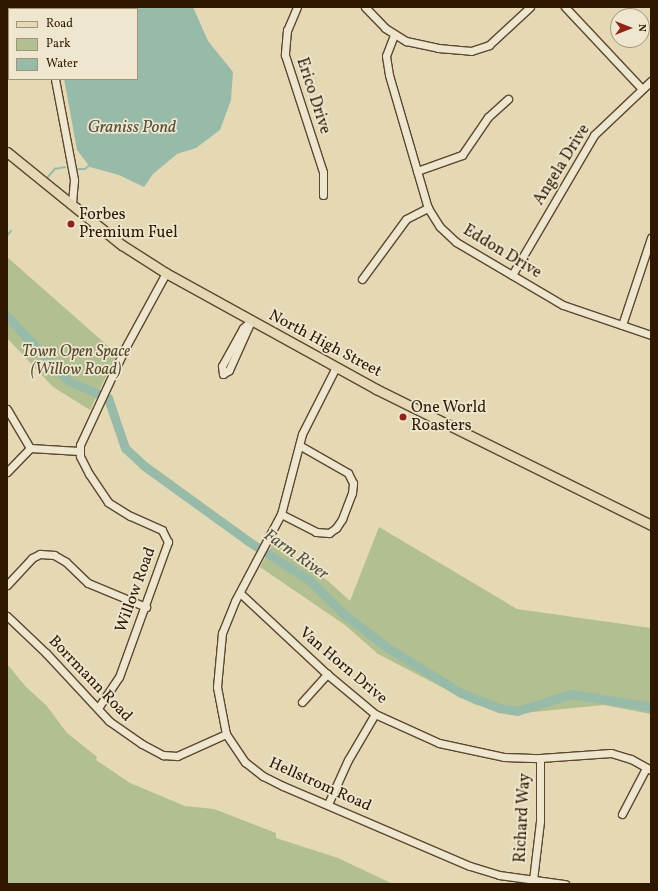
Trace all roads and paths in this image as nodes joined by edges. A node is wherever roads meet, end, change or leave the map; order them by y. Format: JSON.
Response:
{"nodes":[{"id":1,"x":297,"y":7,"type":"edge"},
{"id":2,"x":366,"y":7,"type":"edge"},
{"id":3,"x":530,"y":7,"type":"edge"},
{"id":4,"x":565,"y":7,"type":"edge"},
{"id":5,"x":394,"y":35,"type":"junction"},
{"id":6,"x":55,"y":80,"type":"edge"},
{"id":7,"x":651,"y":81,"type":"edge"},
{"id":8,"x":642,"y":89,"type":"junction"},
{"id":9,"x":508,"y":99,"type":"dead end"},
{"id":10,"x":7,"y":152,"type":"edge"},
{"id":11,"x":417,"y":171,"type":"junction"},
{"id":12,"x":323,"y":195,"type":"dead end"},
{"id":13,"x":72,"y":204,"type":"junction"},
{"id":14,"x":428,"y":208,"type":"junction"},
{"id":15,"x":651,"y":238,"type":"edge"},
{"id":16,"x":166,"y":273,"type":"junction"},
{"id":17,"x":512,"y":275,"type":"junction"},
{"id":18,"x":362,"y":279,"type":"dead end"},
{"id":19,"x":251,"y":321,"type":"junction"},
{"id":20,"x":622,"y":326,"type":"junction"},
{"id":21,"x":651,"y":336,"type":"edge"},
{"id":22,"x":336,"y":367,"type":"junction"},
{"id":23,"x":7,"y":410,"type":"edge"},
{"id":24,"x":299,"y":446,"type":"junction"},
{"id":25,"x":30,"y":448,"type":"junction"},
{"id":26,"x":79,"y":451,"type":"junction"},
{"id":27,"x":7,"y":472,"type":"edge"},
{"id":28,"x":281,"y":514,"type":"junction"},
{"id":29,"x":651,"y":525,"type":"edge"},
{"id":30,"x":7,"y":584,"type":"edge"},
{"id":31,"x":240,"y":592,"type":"junction"},
{"id":32,"x":146,"y":607,"type":"junction"},
{"id":33,"x":7,"y":616,"type":"edge"},
{"id":34,"x":327,"y":674,"type":"junction"},
{"id":35,"x":302,"y":702,"type":"dead end"},
{"id":36,"x":98,"y":708,"type":"junction"},
{"id":37,"x":375,"y":714,"type":"junction"},
{"id":38,"x":226,"y":734,"type":"junction"},
{"id":39,"x":540,"y":758,"type":"junction"},
{"id":40,"x":648,"y":769,"type":"edge"},
{"id":41,"x":328,"y":804,"type":"junction"},
{"id":42,"x":622,"y":814,"type":"dead end"},
{"id":43,"x":532,"y":880,"type":"junction"},
{"id":44,"x":564,"y":884,"type":"edge"}],
"edges":[{"from":1,"to":12,"type":"street","name":"Erico Drive"},
{"from":2,"to":5,"type":"street"},
{"from":3,"to":5,"type":"street"},
{"from":4,"to":8,"type":"street"},
{"from":5,"to":11,"type":"street","name":"Eddon Drive"},
{"from":6,"to":13,"type":"street"},
{"from":7,"to":8,"type":"street","name":"Angela Drive"},
{"from":8,"to":17,"type":"street","name":"Angela Drive"},
{"from":9,"to":11,"type":"street"},
{"from":10,"to":13,"type":"main road","name":"North High Street"},
{"from":11,"to":14,"type":"street","name":"Eddon Drive"},
{"from":13,"to":16,"type":"main road","name":"North High Street"},
{"from":14,"to":17,"type":"street","name":"Eddon Drive"},
{"from":14,"to":18,"type":"street"},
{"from":15,"to":20,"type":"street"},
{"from":16,"to":19,"type":"main road","name":"North High Street"},
{"from":16,"to":26,"type":"street"},
{"from":17,"to":20,"type":"street","name":"Eddon Drive"},
{"from":19,"to":19,"type":"street"},
{"from":19,"to":22,"type":"main road","name":"North High Street"},
{"from":20,"to":21,"type":"street","name":"Eddon Drive"},
{"from":22,"to":24,"type":"street","name":"Hellstrom Road"},
{"from":22,"to":29,"type":"main road","name":"North High Street"},
{"from":23,"to":25,"type":"street"},
{"from":24,"to":28,"type":"street","name":"Hellstrom Road"},
{"from":24,"to":28,"type":"street"},
{"from":25,"to":26,"type":"street"},
{"from":25,"to":27,"type":"street"},
{"from":26,"to":32,"type":"street","name":"Willow Road"},
{"from":28,"to":31,"type":"street","name":"Hellstrom Road"},
{"from":30,"to":32,"type":"street"},
{"from":31,"to":34,"type":"street","name":"Van Horn Drive"},
{"from":31,"to":38,"type":"street","name":"Hellstrom Road"},
{"from":32,"to":36,"type":"street","name":"Willow Road"},
{"from":33,"to":36,"type":"street","name":"Borrmann Road"},
{"from":34,"to":35,"type":"street"},
{"from":34,"to":37,"type":"street","name":"Van Horn Drive"},
{"from":36,"to":38,"type":"street","name":"Borrmann Road"},
{"from":37,"to":39,"type":"street","name":"Van Horn Drive"},
{"from":37,"to":41,"type":"street"},
{"from":38,"to":41,"type":"street","name":"Hellstrom Road"},
{"from":39,"to":40,"type":"street","name":"Van Horn Drive"},
{"from":39,"to":43,"type":"street","name":"Richard Way"},
{"from":40,"to":42,"type":"street"},
{"from":41,"to":43,"type":"street","name":"Hellstrom Road"},
{"from":43,"to":44,"type":"street","name":"Hellstrom Road"}]}
